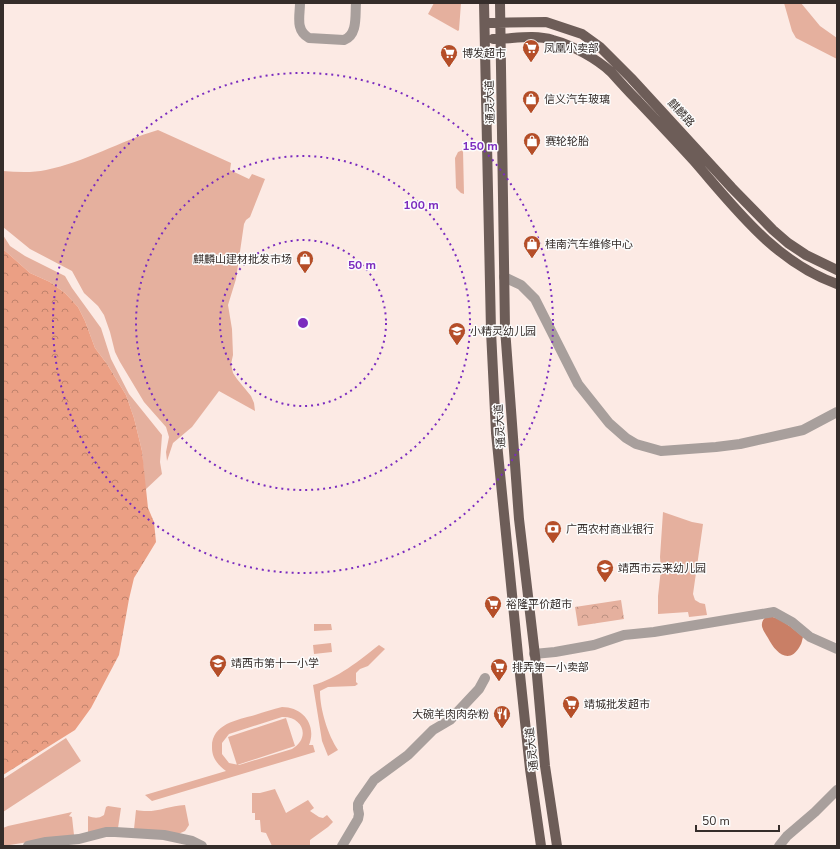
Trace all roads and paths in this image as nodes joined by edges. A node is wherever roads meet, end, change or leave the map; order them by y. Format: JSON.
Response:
{"nodes":[{"id":1,"x":300,"y":3,"type":"edge"},
{"id":2,"x":356,"y":3,"type":"edge"},
{"id":3,"x":484,"y":3,"type":"edge"},
{"id":4,"x":500,"y":3,"type":"edge"},
{"id":5,"x":485,"y":23,"type":"junction"},
{"id":6,"x":501,"y":24,"type":"junction"},
{"id":7,"x":485,"y":39,"type":"junction"},
{"id":8,"x":500,"y":39,"type":"junction"},
{"id":9,"x":837,"y":270,"type":"edge"},
{"id":10,"x":504,"y":277,"type":"junction"},
{"id":11,"x":837,"y":284,"type":"edge"},
{"id":12,"x":837,"y":412,"type":"edge"},
{"id":13,"x":837,"y":648,"type":"edge"},
{"id":14,"x":534,"y":654,"type":"junction"},
{"id":15,"x":485,"y":678,"type":"dead end"},
{"id":16,"x":837,"y":790,"type":"edge"},
{"id":17,"x":28,"y":846,"type":"edge"},
{"id":18,"x":202,"y":846,"type":"edge"},
{"id":19,"x":342,"y":846,"type":"edge"},
{"id":20,"x":541,"y":846,"type":"edge"},
{"id":21,"x":556,"y":846,"type":"edge"},
{"id":22,"x":779,"y":846,"type":"edge"}],
"edges":[{"from":1,"to":2,"type":"street"},
{"from":3,"to":5,"type":"main road","name":"通灵大道"},
{"from":4,"to":6,"type":"main road","name":"通灵大道"},
{"from":5,"to":6,"type":"main road","name":"麒麟路"},
{"from":5,"to":7,"type":"main road","name":"通灵大道"},
{"from":6,"to":8,"type":"main road","name":"通灵大道"},
{"from":6,"to":9,"type":"main road","name":"麒麟路"},
{"from":7,"to":8,"type":"main road","name":"麒麟路"},
{"from":7,"to":20,"type":"main road","name":"通灵大道"},
{"from":8,"to":10,"type":"main road","name":"通灵大道"},
{"from":8,"to":11,"type":"main road","name":"麒麟路"},
{"from":10,"to":12,"type":"street"},
{"from":10,"to":14,"type":"main road","name":"通灵大道"},
{"from":13,"to":14,"type":"street"},
{"from":14,"to":21,"type":"main road","name":"通灵大道"},
{"from":15,"to":19,"type":"street"},
{"from":16,"to":22,"type":"street"},
{"from":17,"to":18,"type":"street"}]}
